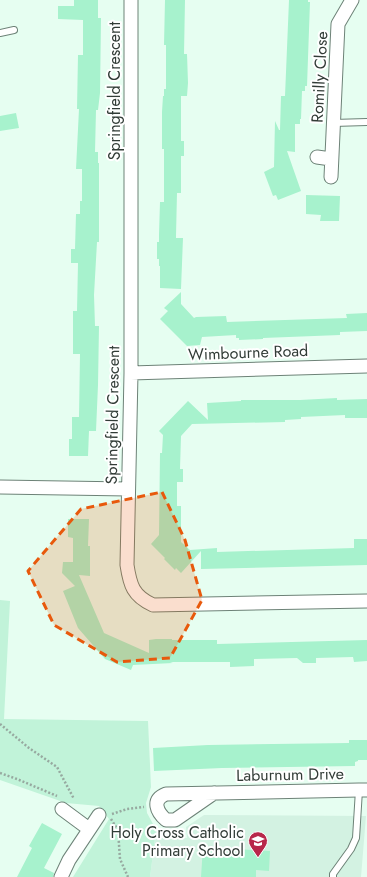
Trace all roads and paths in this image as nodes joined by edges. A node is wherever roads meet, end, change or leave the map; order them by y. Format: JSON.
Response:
{"nodes":[{"id":1,"x":131,"y":0,"type":"edge"},
{"id":2,"x":352,"y":0,"type":"edge"},
{"id":3,"x":14,"y":30,"type":"dead end"},
{"id":4,"x":0,"y":34,"type":"edge"},
{"id":5,"x":367,"y":122,"type":"edge"},
{"id":6,"x":333,"y":123,"type":"junction"},
{"id":7,"x":317,"y":157,"type":"dead end"},
{"id":8,"x":331,"y":158,"type":"junction"},
{"id":9,"x":331,"y":177,"type":"dead end"},
{"id":10,"x":367,"y":366,"type":"edge"},
{"id":11,"x":131,"y":373,"type":"junction"},
{"id":12,"x":0,"y":488,"type":"edge"},
{"id":13,"x":128,"y":489,"type":"junction"},
{"id":14,"x":367,"y":601,"type":"edge"},
{"id":15,"x":0,"y":724,"type":"edge"},
{"id":16,"x":0,"y":773,"type":"edge"},
{"id":17,"x":363,"y":790,"type":"edge"},
{"id":18,"x":214,"y":793,"type":"junction"},
{"id":19,"x":77,"y":805,"type":"dead end"},
{"id":20,"x":156,"y":807,"type":"junction"},
{"id":21,"x":62,"y":809,"type":"joint"},
{"id":22,"x":99,"y":815,"type":"dead end"},
{"id":23,"x":89,"y":829,"type":"junction"},
{"id":24,"x":61,"y":877,"type":"edge"},
{"id":25,"x":128,"y":877,"type":"edge"},
{"id":26,"x":332,"y":877,"type":"edge"}],
"edges":[{"from":1,"to":11,"type":"street","name":"Springfield Crescent"},
{"from":2,"to":6,"type":"street","name":"Romilly Close"},
{"from":3,"to":4,"type":"lane"},
{"from":5,"to":6,"type":"lane"},
{"from":6,"to":8,"type":"street","name":"Romilly Close"},
{"from":7,"to":8,"type":"street"},
{"from":8,"to":9,"type":"street","name":"Romilly Close"},
{"from":10,"to":11,"type":"street","name":"Wimbourne Road"},
{"from":11,"to":13,"type":"street","name":"Springfield Crescent"},
{"from":12,"to":13,"type":"street"},
{"from":13,"to":14,"type":"street","name":"Springfield Crescent"},
{"from":15,"to":19,"type":"path"},
{"from":16,"to":21,"type":"path"},
{"from":17,"to":18,"type":"street","name":"Laburnum Drive"},
{"from":17,"to":26,"type":"lane"},
{"from":18,"to":20,"type":"street","name":"Laburnum Drive"},
{"from":18,"to":20,"type":"street","name":"Laburnum Drive"},
{"from":20,"to":25,"type":"path"},
{"from":21,"to":23,"type":"street"},
{"from":22,"to":23,"type":"street"},
{"from":23,"to":24,"type":"street"}]}
